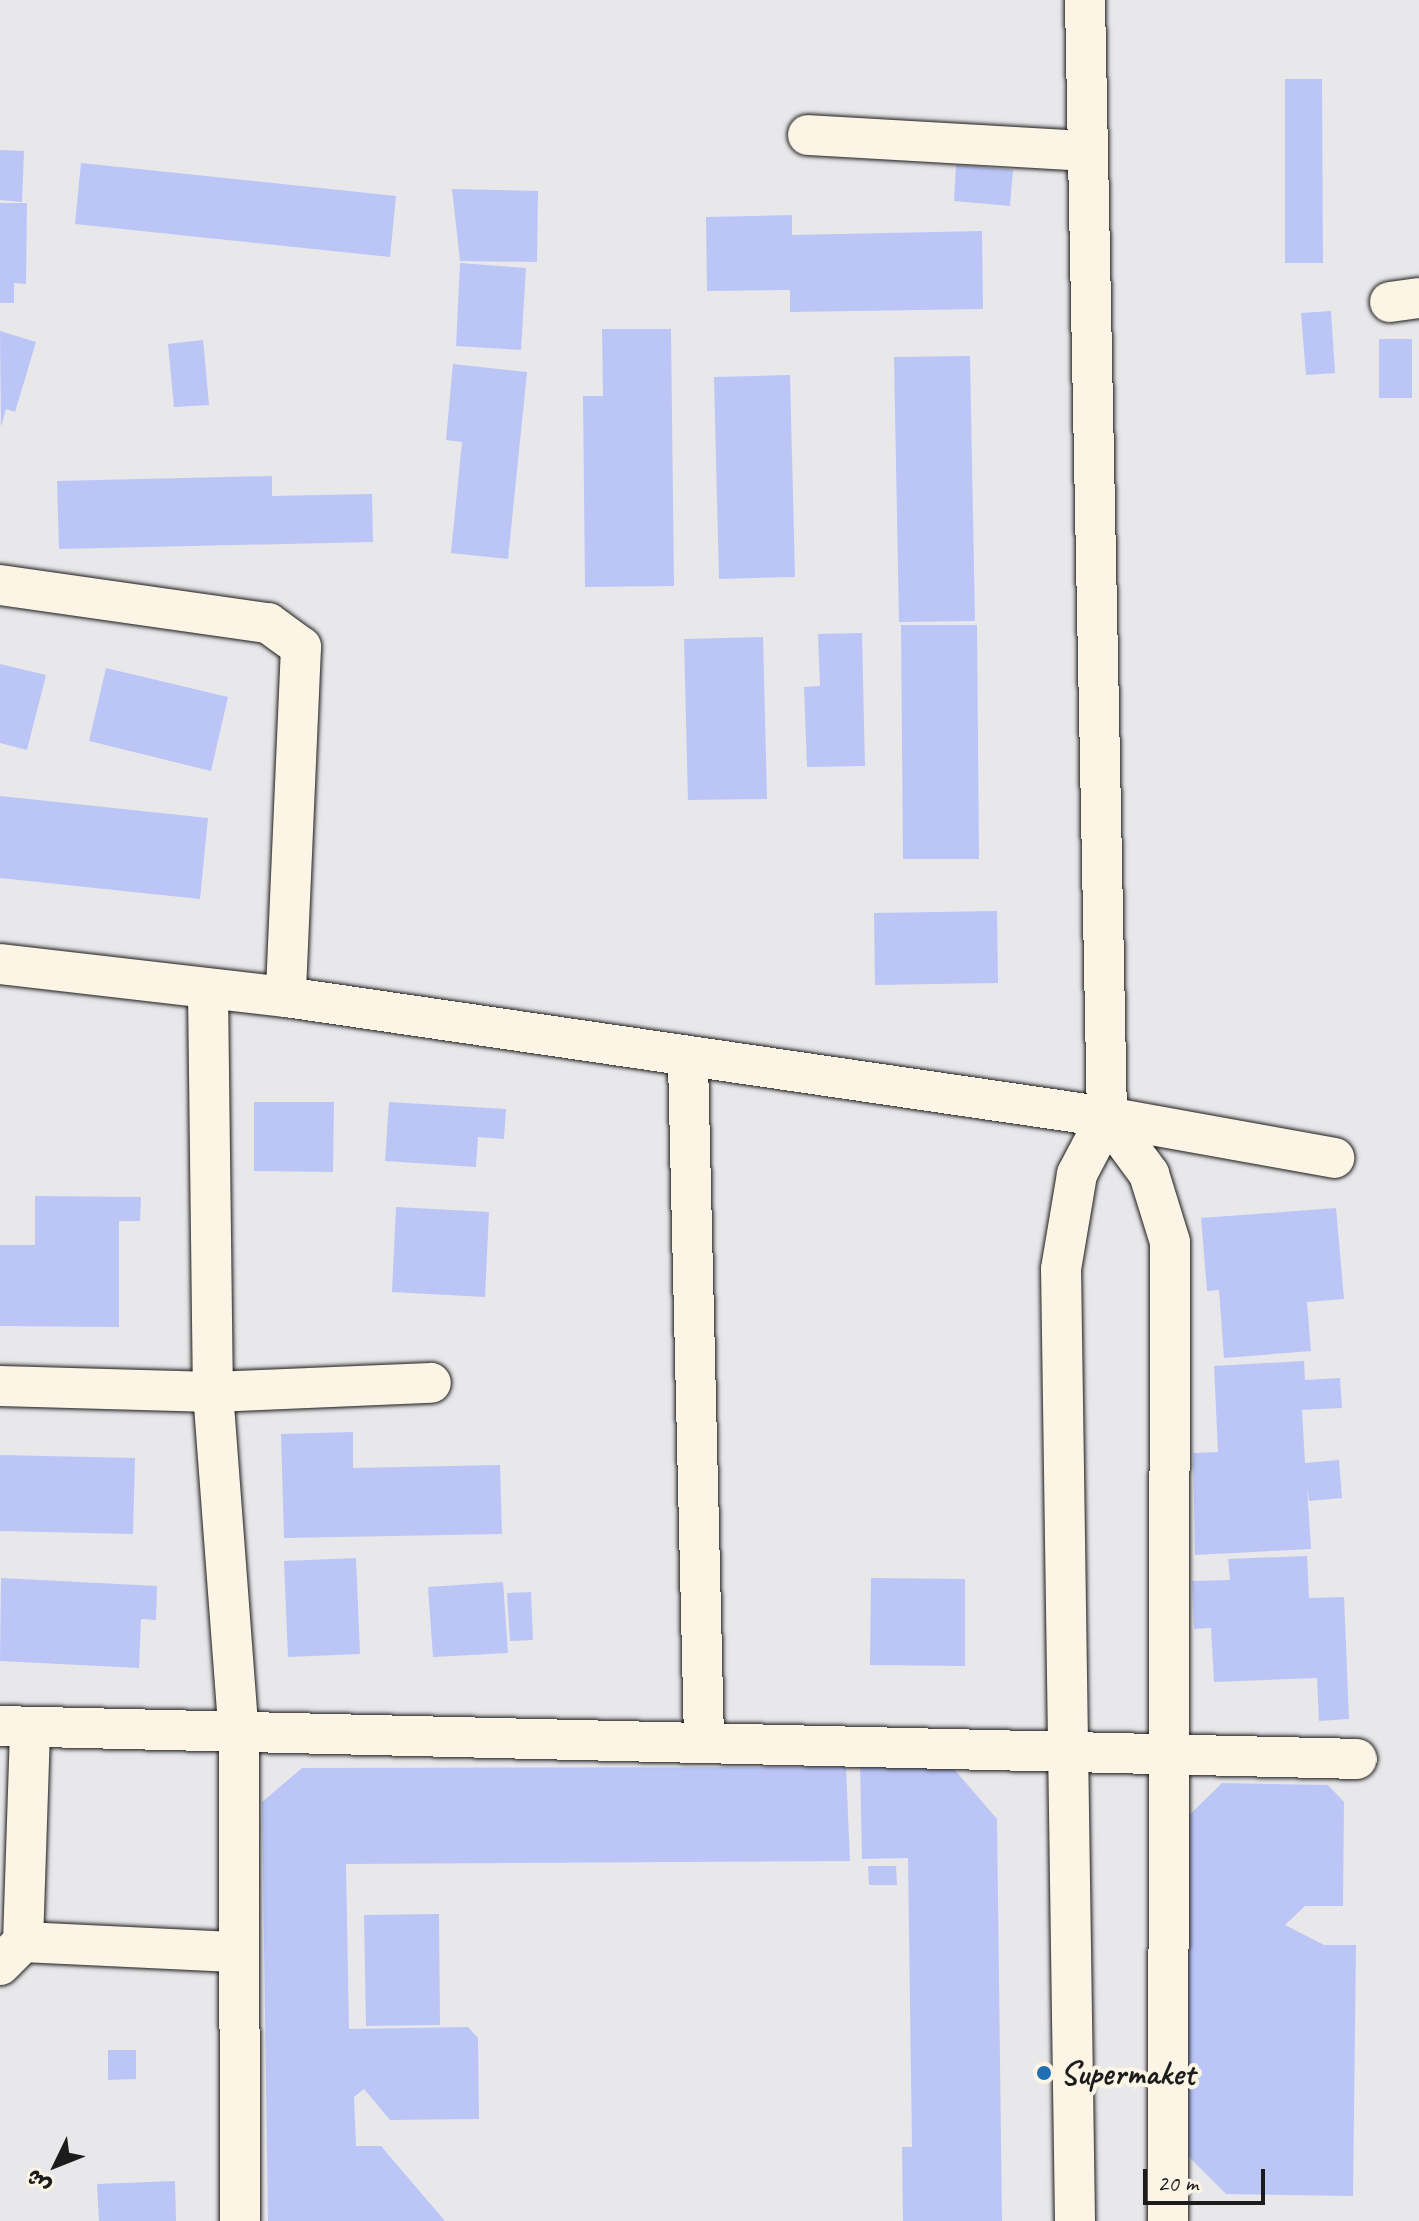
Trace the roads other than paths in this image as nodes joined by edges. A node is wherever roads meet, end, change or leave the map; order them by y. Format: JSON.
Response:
{"nodes":[{"id":1,"x":1085,"y":0,"type":"edge"},
{"id":2,"x":808,"y":135,"type":"dead end"},
{"id":3,"x":1086,"y":151,"type":"junction"},
{"id":4,"x":0,"y":585,"type":"edge"},
{"id":5,"x":0,"y":964,"type":"edge"},
{"id":6,"x":208,"y":990,"type":"junction"},
{"id":7,"x":286,"y":997,"type":"junction"},
{"id":8,"x":688,"y":1061,"type":"junction"},
{"id":9,"x":1107,"y":1117,"type":"junction"},
{"id":10,"x":1334,"y":1158,"type":"dead end"},
{"id":11,"x":431,"y":1383,"type":"dead end"},
{"id":12,"x":0,"y":1386,"type":"edge"},
{"id":13,"x":213,"y":1392,"type":"junction"},
{"id":14,"x":15,"y":1726,"type":"edge"},
{"id":15,"x":239,"y":1734,"type":"junction"},
{"id":16,"x":704,"y":1740,"type":"junction"},
{"id":17,"x":1071,"y":1750,"type":"junction"},
{"id":18,"x":1167,"y":1755,"type":"junction"},
{"id":19,"x":1357,"y":1759,"type":"dead end"},
{"id":20,"x":239,"y":1952,"type":"junction"},
{"id":21,"x":12,"y":1953,"type":"edge"},
{"id":22,"x":240,"y":2221,"type":"edge"},
{"id":23,"x":1075,"y":2221,"type":"edge"},
{"id":24,"x":1168,"y":2221,"type":"edge"}],
"edges":[{"from":1,"to":3,"type":"street"},
{"from":2,"to":3,"type":"street"},
{"from":3,"to":9,"type":"street"},
{"from":4,"to":7,"type":"street"},
{"from":5,"to":6,"type":"street"},
{"from":6,"to":7,"type":"street"},
{"from":6,"to":13,"type":"street"},
{"from":7,"to":8,"type":"street"},
{"from":8,"to":9,"type":"street"},
{"from":8,"to":16,"type":"street"},
{"from":9,"to":10,"type":"street"},
{"from":9,"to":17,"type":"street"},
{"from":9,"to":18,"type":"street"},
{"from":11,"to":13,"type":"street"},
{"from":12,"to":13,"type":"street"},
{"from":13,"to":15,"type":"street"},
{"from":14,"to":15,"type":"street"},
{"from":14,"to":21,"type":"street"},
{"from":15,"to":16,"type":"street"},
{"from":15,"to":20,"type":"street"},
{"from":16,"to":17,"type":"street"},
{"from":17,"to":18,"type":"street"},
{"from":17,"to":23,"type":"street"},
{"from":18,"to":19,"type":"street"},
{"from":18,"to":24,"type":"street"},
{"from":20,"to":21,"type":"street"},
{"from":20,"to":22,"type":"street"}]}
